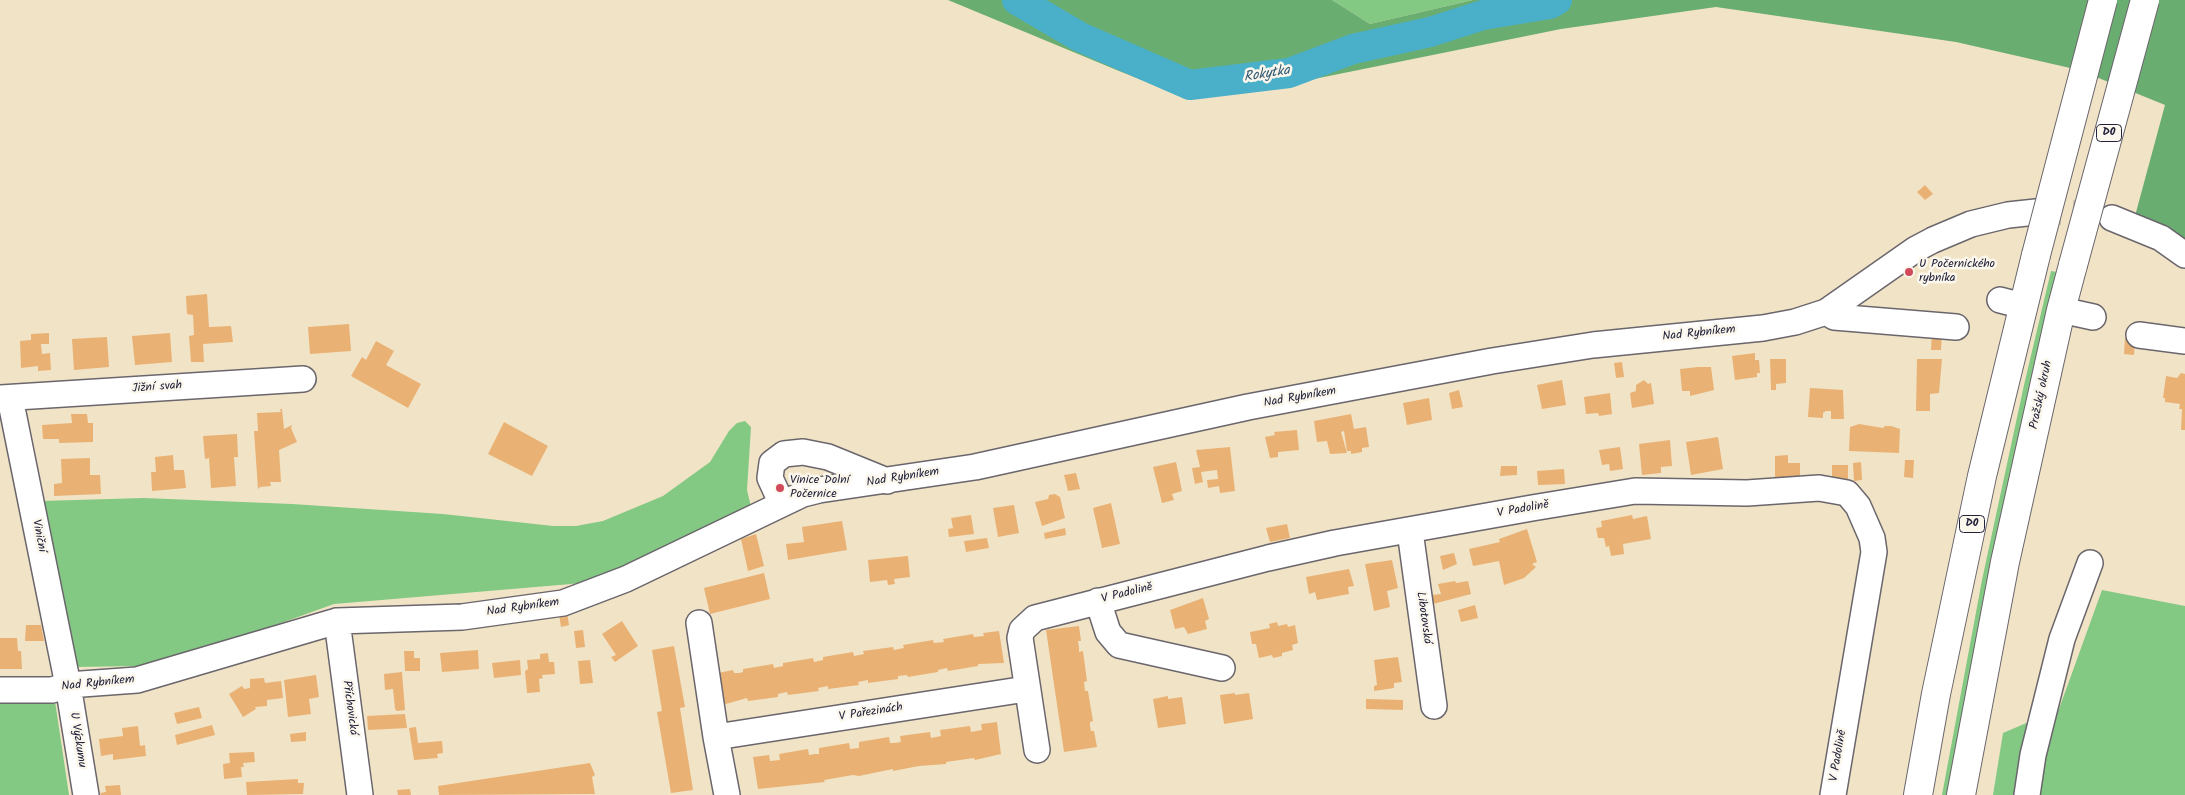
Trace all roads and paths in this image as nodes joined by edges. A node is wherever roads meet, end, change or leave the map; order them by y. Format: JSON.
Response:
{"nodes":[{"id":1,"x":2102,"y":0,"type":"edge"},
{"id":2,"x":2145,"y":0,"type":"edge"},
{"id":3,"x":2036,"y":212,"type":"tunnel mouth"},
{"id":4,"x":2112,"y":218,"type":"tunnel mouth"},
{"id":5,"x":2185,"y":255,"type":"edge"},
{"id":6,"x":1864,"y":286,"type":"junction"},
{"id":7,"x":2061,"y":310,"type":"junction"},
{"id":8,"x":1826,"y":312,"type":"junction"},
{"id":9,"x":2093,"y":317,"type":"dead end"},
{"id":10,"x":1875,"y":320,"type":"junction"},
{"id":11,"x":1956,"y":327,"type":"dead end"},
{"id":12,"x":2139,"y":335,"type":"dead end"},
{"id":13,"x":2185,"y":341,"type":"edge"},
{"id":14,"x":303,"y":379,"type":"dead end"},
{"id":15,"x":5,"y":398,"type":"edge"},
{"id":16,"x":887,"y":482,"type":"junction"},
{"id":17,"x":782,"y":504,"type":"junction"},
{"id":18,"x":1410,"y":531,"type":"junction"},
{"id":19,"x":2090,"y":563,"type":"dead end"},
{"id":20,"x":1098,"y":601,"type":"junction"},
{"id":21,"x":337,"y":621,"type":"junction"},
{"id":22,"x":699,"y":623,"type":"dead end"},
{"id":23,"x":1222,"y":668,"type":"dead end"},
{"id":24,"x":68,"y":685,"type":"junction"},
{"id":25,"x":1026,"y":689,"type":"junction"},
{"id":26,"x":0,"y":690,"type":"edge"},
{"id":27,"x":1434,"y":706,"type":"dead end"},
{"id":28,"x":716,"y":737,"type":"junction"},
{"id":29,"x":1037,"y":750,"type":"dead end"},
{"id":30,"x":86,"y":795,"type":"edge"},
{"id":31,"x":360,"y":795,"type":"edge"},
{"id":32,"x":727,"y":795,"type":"edge"},
{"id":33,"x":1833,"y":795,"type":"edge"},
{"id":34,"x":1918,"y":795,"type":"edge"},
{"id":35,"x":1961,"y":795,"type":"edge"},
{"id":36,"x":2027,"y":795,"type":"edge"}],
"edges":[{"from":1,"to":34,"type":"highway","number":"D0","bridge":true},
{"from":2,"to":7,"type":"highway","name":"Pražský okruh","number":"D0","bridge":true},
{"from":3,"to":6,"type":"street","name":"Nad Rybníkem"},
{"from":4,"to":5,"type":"street"},
{"from":6,"to":8,"type":"street","name":"Nad Rybníkem"},
{"from":6,"to":10,"type":"street"},
{"from":7,"to":9,"type":"street"},
{"from":7,"to":35,"type":"highway","name":"Pražský okruh","number":"D0"},
{"from":8,"to":10,"type":"street"},
{"from":8,"to":16,"type":"street","name":"Nad Rybníkem"},
{"from":10,"to":11,"type":"street"},
{"from":12,"to":13,"type":"street"},
{"from":14,"to":15,"type":"street","name":"Jižní svah"},
{"from":15,"to":24,"type":"street","name":"Viniční"},
{"from":16,"to":17,"type":"street","name":"Nad Rybníkem"},
{"from":16,"to":17,"type":"street"},
{"from":17,"to":21,"type":"street","name":"Nad Rybníkem"},
{"from":18,"to":20,"type":"street","name":"V Padolině"},
{"from":18,"to":27,"type":"street","name":"Libotovská"},
{"from":18,"to":33,"type":"street","name":"V Padolině"},
{"from":19,"to":36,"type":"street"},
{"from":20,"to":23,"type":"street"},
{"from":20,"to":25,"type":"street","name":"V Padolině"},
{"from":21,"to":24,"type":"street","name":"Nad Rybníkem"},
{"from":21,"to":31,"type":"street","name":"Příchovická"},
{"from":22,"to":28,"type":"street"},
{"from":24,"to":26,"type":"street","name":"Nad Rybníkem"},
{"from":24,"to":30,"type":"street","name":"U Výzkumu"},
{"from":25,"to":28,"type":"street","name":"V Pařezinách"},
{"from":25,"to":29,"type":"street","name":"V Padolině"},
{"from":28,"to":32,"type":"street"}]}
